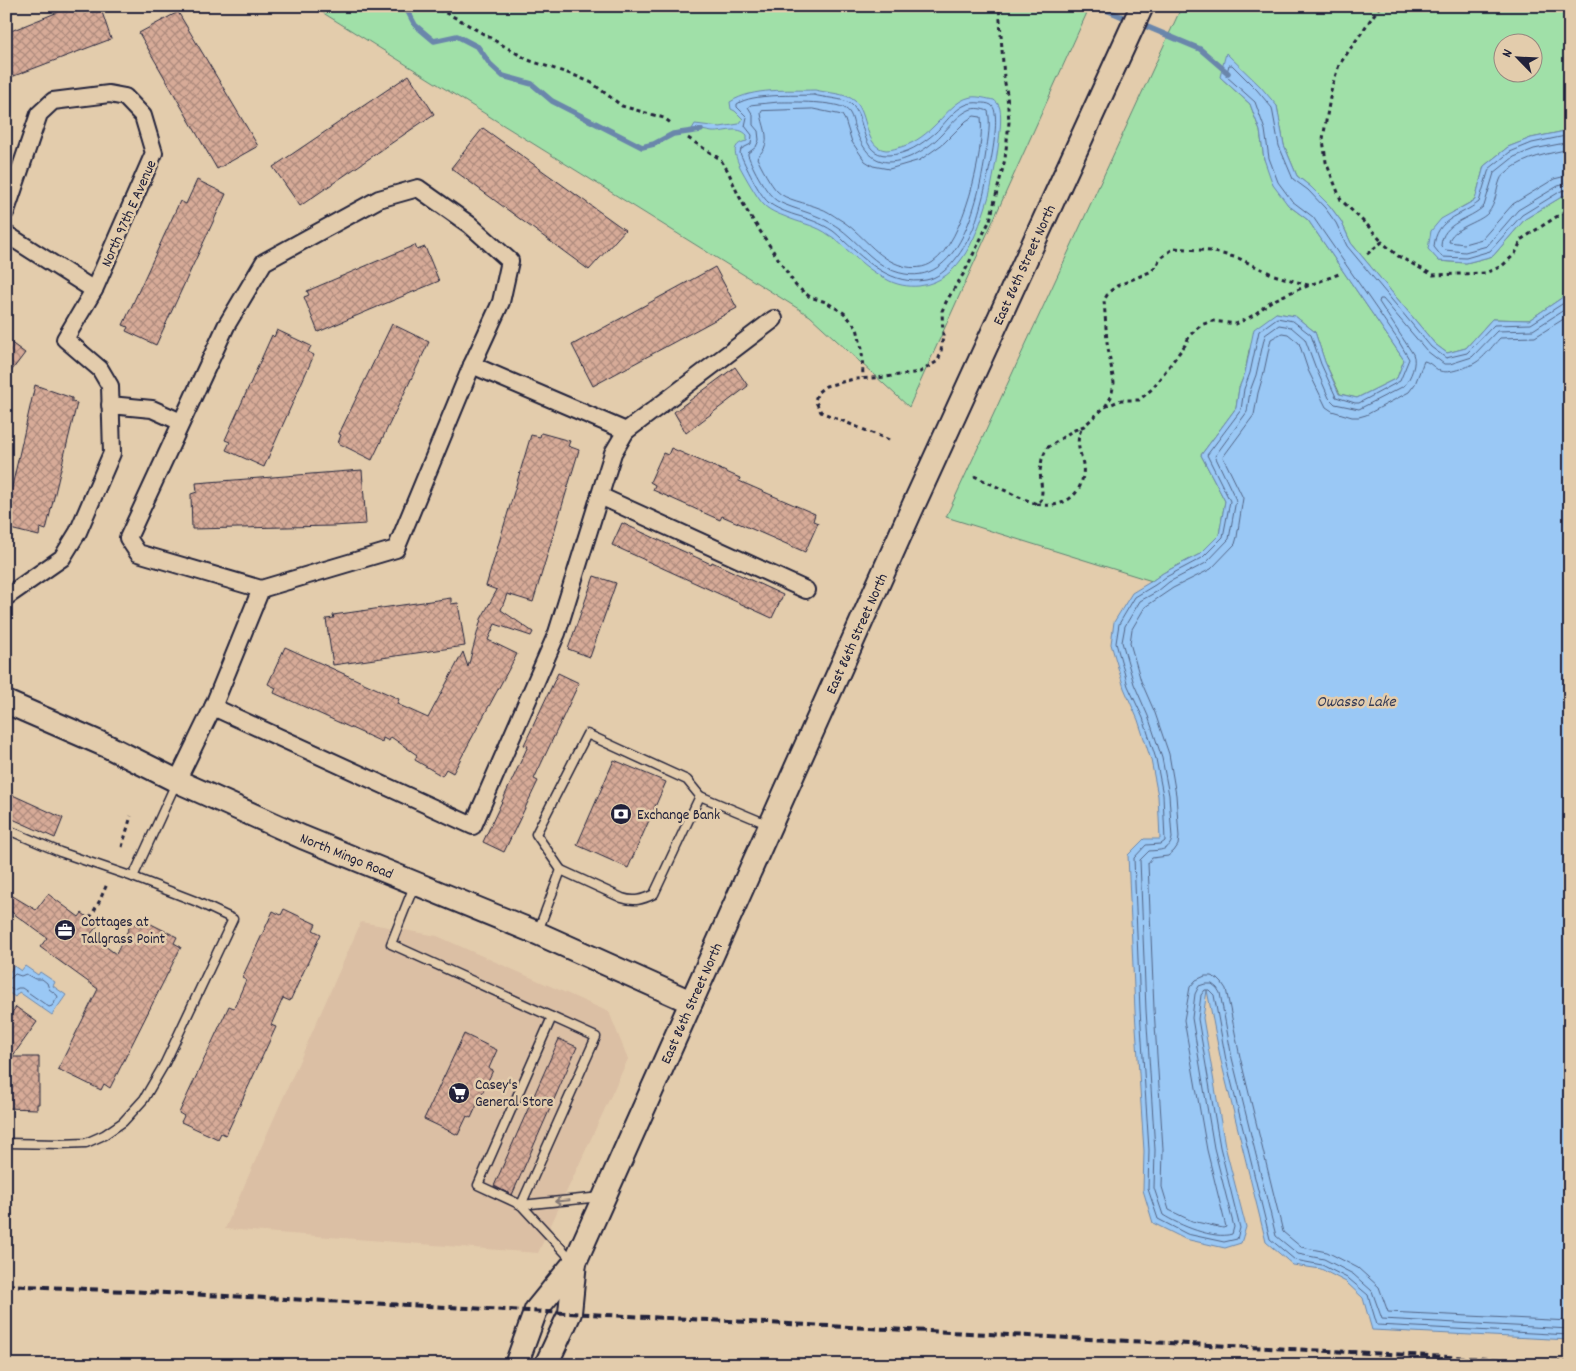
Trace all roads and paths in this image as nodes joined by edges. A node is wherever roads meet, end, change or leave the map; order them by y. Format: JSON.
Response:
{"nodes":[{"id":1,"x":431,"y":6,"type":"edge"},
{"id":2,"x":999,"y":6,"type":"edge"},
{"id":3,"x":1142,"y":6,"type":"edge"},
{"id":4,"x":1380,"y":6,"type":"edge"},
{"id":5,"x":672,"y":124,"type":"dead end"},
{"id":6,"x":688,"y":138,"type":"dead end"},
{"id":7,"x":1570,"y":208,"type":"edge"},
{"id":8,"x":6,"y":211,"type":"edge"},
{"id":9,"x":6,"y":234,"type":"edge"},
{"id":10,"x":1382,"y":242,"type":"junction"},
{"id":11,"x":1367,"y":254,"type":"dead end"},
{"id":12,"x":1339,"y":274,"type":"dead end"},
{"id":13,"x":1311,"y":286,"type":"junction"},
{"id":14,"x":94,"y":290,"type":"junction"},
{"id":15,"x":774,"y":319,"type":"dead end"},
{"id":16,"x":472,"y":366,"type":"junction"},
{"id":17,"x":863,"y":378,"type":"junction"},
{"id":18,"x":110,"y":405,"type":"junction"},
{"id":19,"x":1105,"y":407,"type":"junction"},
{"id":20,"x":181,"y":422,"type":"junction"},
{"id":21,"x":1084,"y":426,"type":"junction"},
{"id":22,"x":626,"y":431,"type":"junction"},
{"id":23,"x":889,"y":440,"type":"dead end"},
{"id":24,"x":974,"y":476,"type":"dead end"},
{"id":25,"x":600,"y":496,"type":"junction"},
{"id":26,"x":1037,"y":504,"type":"junction"},
{"id":27,"x":261,"y":589,"type":"junction"},
{"id":28,"x":806,"y":590,"type":"dead end"},
{"id":29,"x":6,"y":598,"type":"edge"},
{"id":30,"x":6,"y":702,"type":"edge"},
{"id":31,"x":213,"y":707,"type":"junction"},
{"id":32,"x":177,"y":782,"type":"junction"},
{"id":33,"x":700,"y":796,"type":"junction"},
{"id":34,"x":131,"y":816,"type":"dead end"},
{"id":35,"x":770,"y":825,"type":"junction"},
{"id":36,"x":6,"y":830,"type":"edge"},
{"id":37,"x":122,"y":847,"type":"dead end"},
{"id":38,"x":561,"y":870,"type":"junction"},
{"id":39,"x":133,"y":877,"type":"junction"},
{"id":40,"x":416,"y":883,"type":"junction"},
{"id":41,"x":107,"y":884,"type":"dead end"},
{"id":42,"x":90,"y":918,"type":"dead end"},
{"id":43,"x":537,"y":933,"type":"junction"},
{"id":44,"x":691,"y":1002,"type":"junction"},
{"id":45,"x":552,"y":1017,"type":"junction"},
{"id":46,"x":6,"y":1143,"type":"edge"},
{"id":47,"x":604,"y":1197,"type":"junction"},
{"id":48,"x":521,"y":1205,"type":"junction"},
{"id":49,"x":575,"y":1262,"type":"junction"},
{"id":50,"x":516,"y":1365,"type":"edge"},
{"id":51,"x":546,"y":1365,"type":"edge"}],
"edges":[{"from":1,"to":5,"type":"path"},
{"from":2,"to":17,"type":"path"},
{"from":3,"to":35,"type":"street","name":"East 86th Street North"},
{"from":4,"to":10,"type":"path"},
{"from":6,"to":17,"type":"path"},
{"from":7,"to":10,"type":"path"},
{"from":8,"to":14,"type":"street","name":"North 97th E Avenue"},
{"from":9,"to":14,"type":"street"},
{"from":10,"to":11,"type":"path"},
{"from":12,"to":13,"type":"path"},
{"from":13,"to":19,"type":"path"},
{"from":13,"to":19,"type":"path"},
{"from":14,"to":18,"type":"street","name":"North 97th E Avenue"},
{"from":15,"to":22,"type":"street"},
{"from":16,"to":20,"type":"street"},
{"from":16,"to":22,"type":"street"},
{"from":16,"to":27,"type":"street"},
{"from":17,"to":23,"type":"path"},
{"from":18,"to":20,"type":"street"},
{"from":18,"to":29,"type":"street","name":"North 97th E Avenue"},
{"from":19,"to":21,"type":"path"},
{"from":20,"to":27,"type":"street"},
{"from":21,"to":26,"type":"path"},
{"from":21,"to":26,"type":"path"},
{"from":22,"to":25,"type":"street"},
{"from":24,"to":26,"type":"path"},
{"from":25,"to":28,"type":"street"},
{"from":25,"to":31,"type":"street"},
{"from":27,"to":31,"type":"street"},
{"from":30,"to":32,"type":"street","name":"North Mingo Road"},
{"from":31,"to":32,"type":"street"},
{"from":32,"to":39,"type":"lane"},
{"from":32,"to":40,"type":"street","name":"North Mingo Road"},
{"from":33,"to":35,"type":"lane"},
{"from":33,"to":38,"type":"lane"},
{"from":33,"to":38,"type":"lane"},
{"from":34,"to":37,"type":"path"},
{"from":35,"to":44,"type":"street","name":"East 86th Street North"},
{"from":36,"to":39,"type":"lane"},
{"from":38,"to":43,"type":"lane"},
{"from":39,"to":46,"type":"lane"},
{"from":40,"to":43,"type":"street","name":"North Mingo Road"},
{"from":40,"to":45,"type":"lane"},
{"from":41,"to":42,"type":"path"},
{"from":43,"to":44,"type":"street","name":"North Mingo Road"},
{"from":44,"to":47,"type":"street","name":"East 86th Street North"},
{"from":45,"to":48,"type":"lane"},
{"from":45,"to":48,"type":"lane"},
{"from":47,"to":48,"type":"lane","one_way":true},
{"from":47,"to":49,"type":"street","name":"East 86th Street North"},
{"from":48,"to":49,"type":"lane"},
{"from":49,"to":50,"type":"street","name":"East 86th Street North"},
{"from":49,"to":51,"type":"street","name":"East 86th Street North"}]}
